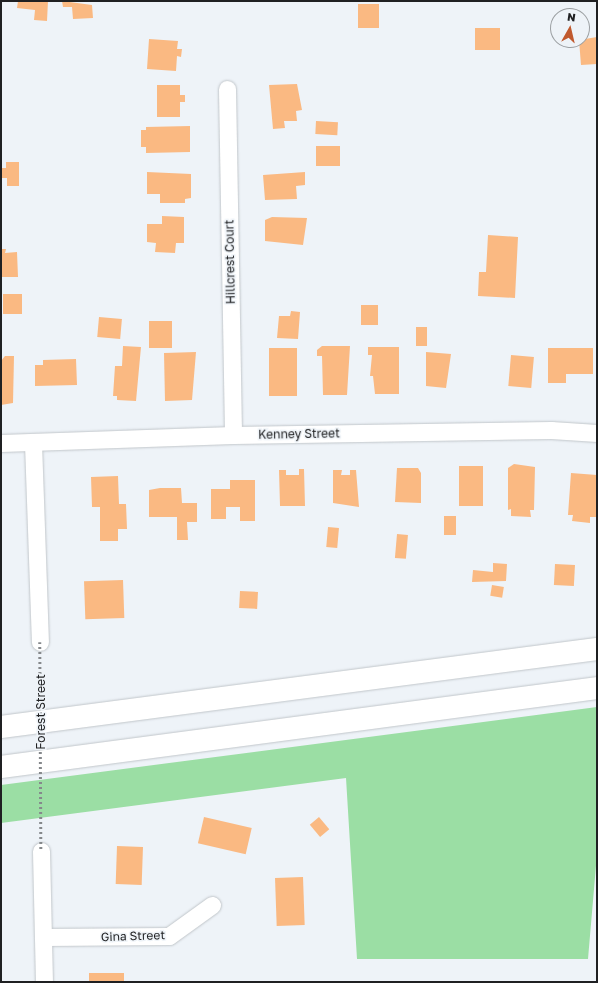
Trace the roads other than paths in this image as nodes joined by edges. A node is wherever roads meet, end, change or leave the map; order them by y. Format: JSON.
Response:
{"nodes":[{"id":1,"x":227,"y":89,"type":"dead end"},
{"id":2,"x":597,"y":433,"type":"edge"},
{"id":3,"x":233,"y":435,"type":"junction"},
{"id":4,"x":1,"y":443,"type":"edge"},
{"id":5,"x":33,"y":443,"type":"junction"},
{"id":6,"x":40,"y":642,"type":"road end"},
{"id":7,"x":597,"y":649,"type":"edge"},
{"id":8,"x":597,"y":688,"type":"edge"},
{"id":9,"x":1,"y":727,"type":"edge"},
{"id":10,"x":1,"y":766,"type":"edge"},
{"id":11,"x":41,"y":851,"type":"road end"},
{"id":12,"x":212,"y":906,"type":"dead end"},
{"id":13,"x":44,"y":937,"type":"junction"},
{"id":14,"x":44,"y":982,"type":"edge"}],
"edges":[{"from":1,"to":3,"type":"street","name":"Hillcrest Court"},
{"from":2,"to":3,"type":"street","name":"Kenney Street"},
{"from":3,"to":5,"type":"street","name":"Kenney Street"},
{"from":4,"to":5,"type":"street","name":"Kenney Street"},
{"from":5,"to":6,"type":"street"},
{"from":7,"to":9,"type":"highway"},
{"from":8,"to":10,"type":"highway"},
{"from":11,"to":13,"type":"street"},
{"from":12,"to":13,"type":"street","name":"Gina Street"},
{"from":13,"to":14,"type":"street"}]}
